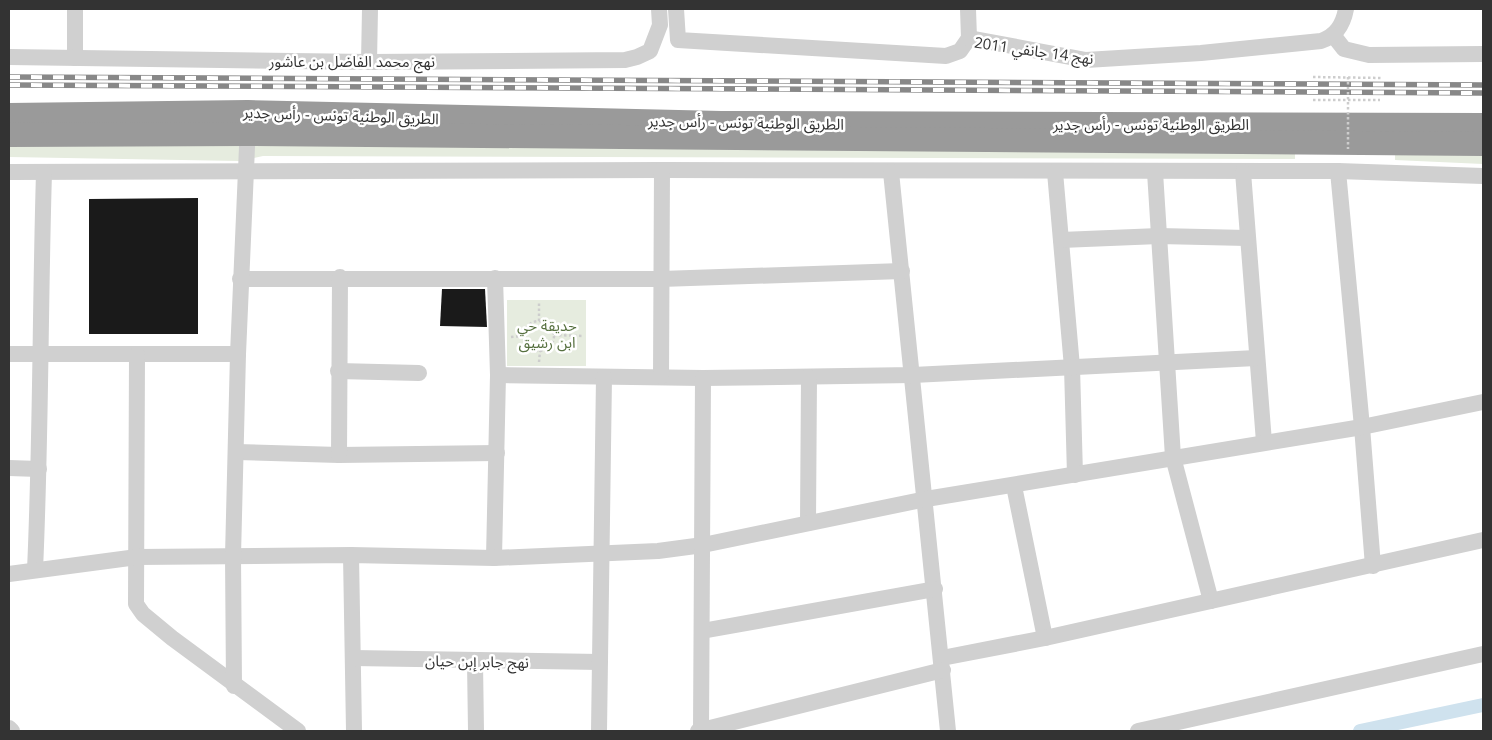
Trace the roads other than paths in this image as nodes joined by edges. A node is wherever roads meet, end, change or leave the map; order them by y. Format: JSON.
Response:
{"nodes":[{"id":1,"x":75,"y":9,"type":"edge"},
{"id":2,"x":370,"y":9,"type":"edge"},
{"id":3,"x":659,"y":9,"type":"edge"},
{"id":4,"x":676,"y":9,"type":"edge"},
{"id":5,"x":968,"y":9,"type":"edge"},
{"id":6,"x":1346,"y":9,"type":"edge"},
{"id":7,"x":1333,"y":35,"type":"junction"},
{"id":8,"x":969,"y":38,"type":"junction"},
{"id":9,"x":1483,"y":54,"type":"edge"},
{"id":10,"x":9,"y":57,"type":"edge"},
{"id":11,"x":75,"y":58,"type":"junction"},
{"id":12,"x":369,"y":62,"type":"junction"},
{"id":13,"x":9,"y":116,"type":"edge"},
{"id":14,"x":248,"y":123,"type":"junction"},
{"id":15,"x":1483,"y":125,"type":"edge"},
{"id":16,"x":9,"y":135,"type":"edge"},
{"id":17,"x":1483,"y":144,"type":"edge"},
{"id":18,"x":662,"y":170,"type":"junction"},
{"id":19,"x":1338,"y":171,"type":"junction"},
{"id":20,"x":9,"y":172,"type":"edge"},
{"id":21,"x":245,"y":172,"type":"junction"},
{"id":22,"x":891,"y":172,"type":"junction"},
{"id":23,"x":1056,"y":172,"type":"junction"},
{"id":24,"x":1155,"y":172,"type":"junction"},
{"id":25,"x":1243,"y":172,"type":"junction"},
{"id":26,"x":44,"y":173,"type":"junction"},
{"id":27,"x":1483,"y":176,"type":"edge"},
{"id":28,"x":1159,"y":236,"type":"junction"},
{"id":29,"x":1247,"y":238,"type":"junction"},
{"id":30,"x":1061,"y":240,"type":"junction"},
{"id":31,"x":902,"y":271,"type":"junction"},
{"id":32,"x":340,"y":277,"type":"junction"},
{"id":33,"x":495,"y":278,"type":"junction"},
{"id":34,"x":240,"y":279,"type":"junction"},
{"id":35,"x":661,"y":279,"type":"junction"},
{"id":36,"x":9,"y":354,"type":"edge"},
{"id":37,"x":39,"y":354,"type":"junction"},
{"id":38,"x":238,"y":354,"type":"junction"},
{"id":39,"x":137,"y":355,"type":"junction"},
{"id":40,"x":1256,"y":358,"type":"junction"},
{"id":41,"x":1167,"y":363,"type":"junction"},
{"id":42,"x":1072,"y":367,"type":"junction"},
{"id":43,"x":338,"y":371,"type":"junction"},
{"id":44,"x":419,"y":372,"type":"dead end"},
{"id":45,"x":498,"y":375,"type":"junction"},
{"id":46,"x":912,"y":375,"type":"junction"},
{"id":47,"x":661,"y":376,"type":"junction"},
{"id":48,"x":604,"y":377,"type":"junction"},
{"id":49,"x":809,"y":377,"type":"junction"},
{"id":50,"x":703,"y":378,"type":"junction"},
{"id":51,"x":1483,"y":402,"type":"edge"},
{"id":52,"x":1362,"y":427,"type":"junction"},
{"id":53,"x":1264,"y":442,"type":"junction"},
{"id":54,"x":236,"y":452,"type":"junction"},
{"id":55,"x":497,"y":453,"type":"junction"},
{"id":56,"x":339,"y":455,"type":"junction"},
{"id":57,"x":1173,"y":457,"type":"junction"},
{"id":58,"x":9,"y":468,"type":"edge"},
{"id":59,"x":40,"y":469,"type":"junction"},
{"id":60,"x":1075,"y":475,"type":"junction"},
{"id":61,"x":1014,"y":486,"type":"junction"},
{"id":62,"x":926,"y":499,"type":"junction"},
{"id":63,"x":808,"y":523,"type":"junction"},
{"id":64,"x":1483,"y":540,"type":"edge"},
{"id":65,"x":702,"y":545,"type":"junction"},
{"id":66,"x":351,"y":555,"type":"junction"},
{"id":67,"x":601,"y":555,"type":"junction"},
{"id":68,"x":233,"y":556,"type":"junction"},
{"id":69,"x":138,"y":557,"type":"junction"},
{"id":70,"x":494,"y":558,"type":"junction"},
{"id":71,"x":1373,"y":566,"type":"junction"},
{"id":72,"x":35,"y":570,"type":"junction"},
{"id":73,"x":9,"y":574,"type":"edge"},
{"id":74,"x":935,"y":590,"type":"junction"},
{"id":75,"x":1211,"y":601,"type":"junction"},
{"id":76,"x":702,"y":631,"type":"junction"},
{"id":77,"x":1045,"y":638,"type":"junction"},
{"id":78,"x":1483,"y":654,"type":"edge"},
{"id":79,"x":353,"y":658,"type":"junction"},
{"id":80,"x":475,"y":662,"type":"junction"},
{"id":81,"x":600,"y":662,"type":"junction"},
{"id":82,"x":943,"y":664,"type":"junction"},
{"id":83,"x":234,"y":686,"type":"junction"},
{"id":84,"x":9,"y":728,"type":"edge"},
{"id":85,"x":12,"y":731,"type":"edge"},
{"id":86,"x":298,"y":731,"type":"edge"},
{"id":87,"x":354,"y":731,"type":"edge"},
{"id":88,"x":476,"y":731,"type":"edge"},
{"id":89,"x":600,"y":731,"type":"edge"},
{"id":90,"x":699,"y":731,"type":"edge"},
{"id":91,"x":948,"y":731,"type":"edge"},
{"id":92,"x":1138,"y":731,"type":"edge"}],
"edges":[{"from":1,"to":11,"type":"street"},
{"from":2,"to":12,"type":"street"},
{"from":3,"to":12,"type":"street","name":"نهج محمد الفاضل بن عاشور"},
{"from":4,"to":8,"type":"street","name":"نهج 14 جانفي 2011"},
{"from":5,"to":8,"type":"street"},
{"from":6,"to":7,"type":"street"},
{"from":7,"to":8,"type":"street","name":"نهج 14 جانفي 2011"},
{"from":7,"to":9,"type":"street"},
{"from":10,"to":11,"type":"street","name":"نهج محمد الفاضل بن عاشور"},
{"from":11,"to":12,"type":"street","name":"نهج محمد الفاضل بن عاشور"},
{"from":13,"to":14,"type":"highway","name":"الطريق الوطنية تونس - رأس جدير"},
{"from":14,"to":15,"type":"highway","name":"الطريق الوطنية تونس - رأس جدير"},
{"from":14,"to":16,"type":"highway","name":"الطريق الوطنية تونس - رأس جدير"},
{"from":14,"to":17,"type":"highway","name":"الطريق الوطنية تونس - رأس جدير"},
{"from":14,"to":21,"type":"street"},
{"from":18,"to":21,"type":"street"},
{"from":18,"to":22,"type":"street"},
{"from":18,"to":35,"type":"street"},
{"from":19,"to":25,"type":"street"},
{"from":19,"to":27,"type":"street"},
{"from":19,"to":52,"type":"street"},
{"from":20,"to":26,"type":"street"},
{"from":21,"to":26,"type":"street"},
{"from":21,"to":34,"type":"street"},
{"from":22,"to":23,"type":"street"},
{"from":22,"to":31,"type":"street"},
{"from":23,"to":24,"type":"street"},
{"from":23,"to":30,"type":"street"},
{"from":24,"to":25,"type":"street"},
{"from":24,"to":28,"type":"street"},
{"from":25,"to":29,"type":"street"},
{"from":26,"to":37,"type":"street"},
{"from":28,"to":29,"type":"street"},
{"from":28,"to":30,"type":"street"},
{"from":28,"to":41,"type":"street"},
{"from":29,"to":40,"type":"street"},
{"from":30,"to":42,"type":"street"},
{"from":31,"to":35,"type":"street"},
{"from":31,"to":46,"type":"street"},
{"from":32,"to":33,"type":"street"},
{"from":32,"to":34,"type":"street"},
{"from":32,"to":43,"type":"street"},
{"from":33,"to":35,"type":"street"},
{"from":33,"to":45,"type":"street"},
{"from":34,"to":38,"type":"street"},
{"from":35,"to":47,"type":"street"},
{"from":36,"to":37,"type":"street"},
{"from":37,"to":39,"type":"street"},
{"from":37,"to":59,"type":"street"},
{"from":38,"to":39,"type":"street"},
{"from":38,"to":54,"type":"street"},
{"from":39,"to":69,"type":"street"},
{"from":40,"to":41,"type":"street"},
{"from":40,"to":53,"type":"street"},
{"from":41,"to":42,"type":"street"},
{"from":41,"to":57,"type":"street"},
{"from":42,"to":46,"type":"street"},
{"from":42,"to":60,"type":"street"},
{"from":43,"to":44,"type":"street"},
{"from":43,"to":56,"type":"street"},
{"from":45,"to":48,"type":"street"},
{"from":45,"to":55,"type":"street"},
{"from":46,"to":49,"type":"street"},
{"from":46,"to":62,"type":"street"},
{"from":47,"to":48,"type":"street"},
{"from":47,"to":50,"type":"street"},
{"from":48,"to":67,"type":"street"},
{"from":49,"to":50,"type":"street"},
{"from":49,"to":63,"type":"street"},
{"from":50,"to":65,"type":"street"},
{"from":51,"to":52,"type":"street"},
{"from":52,"to":53,"type":"street"},
{"from":52,"to":71,"type":"street"},
{"from":53,"to":57,"type":"street"},
{"from":54,"to":56,"type":"street"},
{"from":54,"to":68,"type":"street"},
{"from":55,"to":56,"type":"street"},
{"from":55,"to":70,"type":"street"},
{"from":57,"to":60,"type":"street"},
{"from":57,"to":75,"type":"street"},
{"from":58,"to":59,"type":"street"},
{"from":59,"to":72,"type":"street"},
{"from":60,"to":61,"type":"street"},
{"from":61,"to":62,"type":"street"},
{"from":61,"to":77,"type":"street"},
{"from":62,"to":63,"type":"street"},
{"from":62,"to":74,"type":"street"},
{"from":63,"to":65,"type":"street"},
{"from":64,"to":71,"type":"street"},
{"from":65,"to":67,"type":"street"},
{"from":65,"to":76,"type":"street"},
{"from":66,"to":68,"type":"street"},
{"from":66,"to":70,"type":"street"},
{"from":66,"to":79,"type":"street"},
{"from":67,"to":70,"type":"street"},
{"from":67,"to":81,"type":"street"},
{"from":68,"to":69,"type":"street"},
{"from":68,"to":83,"type":"street"},
{"from":69,"to":72,"type":"street"},
{"from":69,"to":83,"type":"street"},
{"from":71,"to":75,"type":"street"},
{"from":72,"to":73,"type":"street"},
{"from":74,"to":76,"type":"street"},
{"from":74,"to":82,"type":"street"},
{"from":75,"to":77,"type":"street"},
{"from":76,"to":90,"type":"street"},
{"from":77,"to":82,"type":"street"},
{"from":78,"to":92,"type":"street"},
{"from":79,"to":80,"type":"street","name":"نهج جابر إبن حيان"},
{"from":79,"to":87,"type":"street"},
{"from":80,"to":81,"type":"street","name":"نهج جابر إبن حيان"},
{"from":80,"to":88,"type":"street"},
{"from":81,"to":89,"type":"street"},
{"from":82,"to":90,"type":"street"},
{"from":82,"to":91,"type":"street"},
{"from":83,"to":86,"type":"street"},
{"from":84,"to":85,"type":"street"}]}
